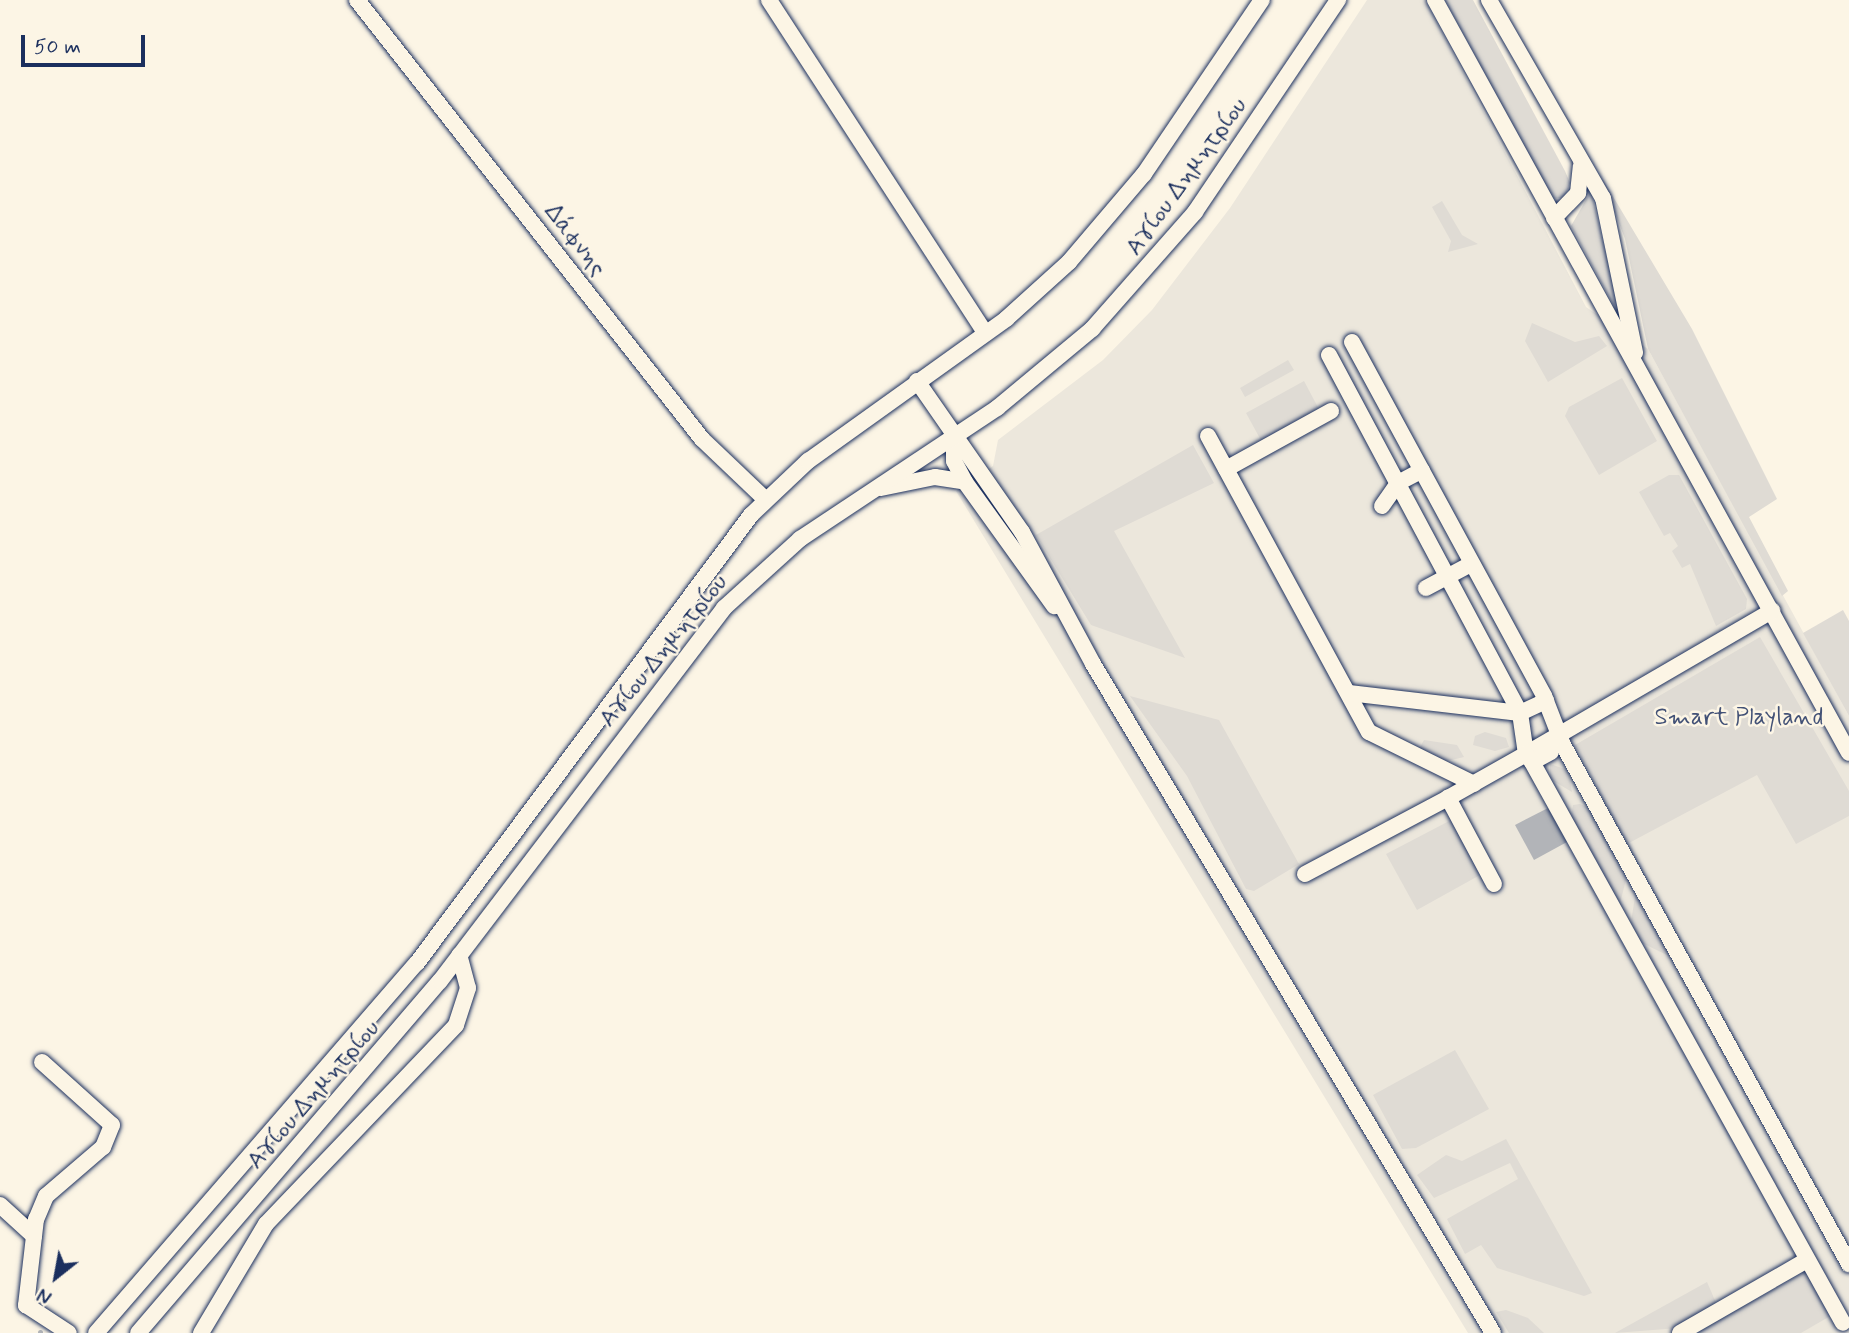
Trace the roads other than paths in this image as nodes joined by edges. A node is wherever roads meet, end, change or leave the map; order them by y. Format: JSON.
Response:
{"nodes":[{"id":1,"x":357,"y":0,"type":"edge"},
{"id":2,"x":769,"y":0,"type":"edge"},
{"id":3,"x":1262,"y":0,"type":"edge"},
{"id":4,"x":1338,"y":0,"type":"edge"},
{"id":5,"x":1434,"y":0,"type":"edge"},
{"id":6,"x":1489,"y":0,"type":"edge"},
{"id":7,"x":1581,"y":166,"type":"junction"},
{"id":8,"x":1554,"y":218,"type":"junction"},
{"id":9,"x":985,"y":333,"type":"junction"},
{"id":10,"x":1352,"y":342,"type":"dead end"},
{"id":11,"x":1329,"y":355,"type":"dead end"},
{"id":12,"x":1638,"y":362,"type":"junction"},
{"id":13,"x":917,"y":381,"type":"junction"},
{"id":14,"x":1331,"y":411,"type":"dead end"},
{"id":15,"x":1208,"y":436,"type":"dead end"},
{"id":16,"x":954,"y":437,"type":"junction"},
{"id":17,"x":1226,"y":469,"type":"junction"},
{"id":18,"x":1422,"y":470,"type":"junction"},
{"id":19,"x":965,"y":482,"type":"junction"},
{"id":20,"x":1398,"y":483,"type":"junction"},
{"id":21,"x":875,"y":489,"type":"junction"},
{"id":22,"x":766,"y":500,"type":"junction"},
{"id":23,"x":1382,"y":506,"type":"dead end"},
{"id":24,"x":1471,"y":564,"type":"junction"},
{"id":25,"x":1449,"y":576,"type":"junction"},
{"id":26,"x":1426,"y":588,"type":"dead end"},
{"id":27,"x":1772,"y":611,"type":"junction"},
{"id":28,"x":1070,"y":625,"type":"junction"},
{"id":29,"x":1349,"y":693,"type":"junction"},
{"id":30,"x":1546,"y":701,"type":"junction"},
{"id":31,"x":1520,"y":713,"type":"junction"},
{"id":32,"x":1562,"y":740,"type":"junction"},
{"id":33,"x":1849,"y":753,"type":"edge"},
{"id":34,"x":1529,"y":758,"type":"junction"},
{"id":35,"x":1474,"y":784,"type":"junction"},
{"id":36,"x":1448,"y":799,"type":"junction"},
{"id":37,"x":1305,"y":874,"type":"dead end"},
{"id":38,"x":1494,"y":884,"type":"dead end"},
{"id":39,"x":459,"y":955,"type":"junction"},
{"id":40,"x":42,"y":1062,"type":"dead end"},
{"id":41,"x":0,"y":1205,"type":"edge"},
{"id":42,"x":34,"y":1236,"type":"junction"},
{"id":43,"x":1805,"y":1261,"type":"junction"},
{"id":44,"x":1849,"y":1264,"type":"edge"},
{"id":45,"x":1846,"y":1320,"type":"edge"},
{"id":46,"x":69,"y":1333,"type":"edge"},
{"id":47,"x":96,"y":1333,"type":"edge"},
{"id":48,"x":138,"y":1333,"type":"edge"},
{"id":49,"x":201,"y":1333,"type":"edge"},
{"id":50,"x":1493,"y":1333,"type":"edge"},
{"id":51,"x":1680,"y":1333,"type":"edge"},
{"id":52,"x":1828,"y":1333,"type":"edge"}],
"edges":[{"from":1,"to":22,"type":"street","name":"Δάφνης"},
{"from":2,"to":9,"type":"street"},
{"from":3,"to":9,"type":"street","name":"Αγίου Δημητρίου"},
{"from":4,"to":16,"type":"street","name":"Αγίου Δημητρίου"},
{"from":5,"to":8,"type":"street"},
{"from":6,"to":7,"type":"street"},
{"from":7,"to":8,"type":"street"},
{"from":7,"to":12,"type":"street"},
{"from":8,"to":12,"type":"street"},
{"from":9,"to":13,"type":"street","name":"Αγίου Δημητρίου"},
{"from":10,"to":18,"type":"street"},
{"from":11,"to":20,"type":"street"},
{"from":12,"to":27,"type":"street"},
{"from":13,"to":16,"type":"street"},
{"from":13,"to":22,"type":"street","name":"Αγίου Δημητρίου"},
{"from":14,"to":17,"type":"street"},
{"from":15,"to":17,"type":"street"},
{"from":16,"to":19,"type":"street"},
{"from":16,"to":21,"type":"street","name":"Αγίου Δημητρίου"},
{"from":16,"to":28,"type":"street"},
{"from":17,"to":29,"type":"street"},
{"from":18,"to":20,"type":"street"},
{"from":18,"to":24,"type":"street"},
{"from":19,"to":21,"type":"street"},
{"from":19,"to":28,"type":"street"},
{"from":20,"to":23,"type":"street"},
{"from":20,"to":25,"type":"street"},
{"from":21,"to":39,"type":"street","name":"Αγίου Δημητρίου"},
{"from":22,"to":47,"type":"street","name":"Αγίου Δημητρίου"},
{"from":24,"to":25,"type":"street"},
{"from":24,"to":30,"type":"street"},
{"from":25,"to":26,"type":"street"},
{"from":25,"to":31,"type":"street"},
{"from":27,"to":32,"type":"street"},
{"from":27,"to":33,"type":"street"},
{"from":28,"to":50,"type":"street"},
{"from":29,"to":31,"type":"street"},
{"from":29,"to":35,"type":"street"},
{"from":30,"to":31,"type":"street"},
{"from":30,"to":32,"type":"street"},
{"from":31,"to":34,"type":"street"},
{"from":32,"to":34,"type":"street"},
{"from":32,"to":44,"type":"street"},
{"from":34,"to":35,"type":"street"},
{"from":34,"to":43,"type":"street"},
{"from":35,"to":36,"type":"street"},
{"from":36,"to":37,"type":"street"},
{"from":36,"to":38,"type":"street"},
{"from":39,"to":48,"type":"street","name":"Αγίου Δημητρίου"},
{"from":39,"to":49,"type":"street"},
{"from":40,"to":42,"type":"street"},
{"from":41,"to":42,"type":"street"},
{"from":42,"to":46,"type":"street"},
{"from":43,"to":45,"type":"street"},
{"from":43,"to":51,"type":"street"},
{"from":45,"to":52,"type":"street"}]}
